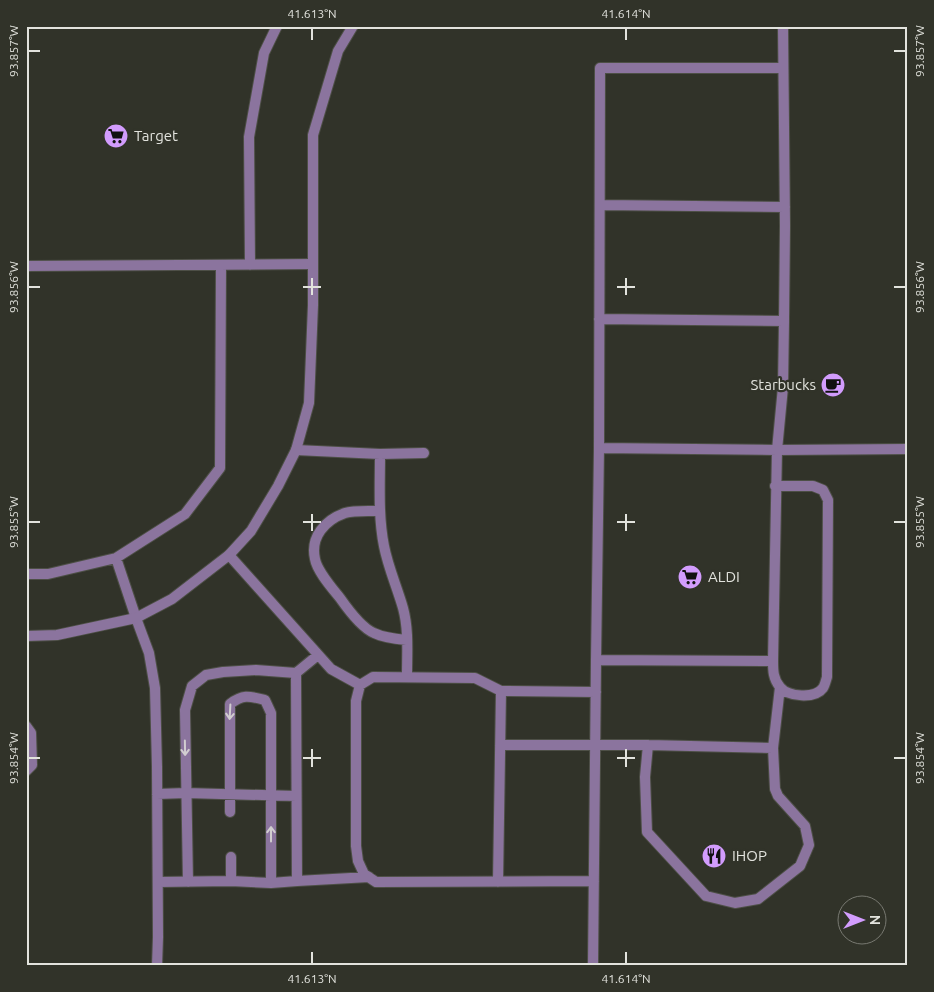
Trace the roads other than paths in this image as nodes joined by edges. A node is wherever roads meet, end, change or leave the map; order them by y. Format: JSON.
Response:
{"nodes":[{"id":1,"x":277,"y":26,"type":"edge"},
{"id":2,"x":353,"y":26,"type":"edge"},
{"id":3,"x":782,"y":26,"type":"edge"},
{"id":4,"x":783,"y":68,"type":"junction"},
{"id":5,"x":600,"y":205,"type":"junction"},
{"id":6,"x":785,"y":207,"type":"junction"},
{"id":7,"x":221,"y":264,"type":"junction"},
{"id":8,"x":250,"y":264,"type":"junction"},
{"id":9,"x":313,"y":264,"type":"junction"},
{"id":10,"x":26,"y":266,"type":"edge"},
{"id":11,"x":599,"y":319,"type":"junction"},
{"id":12,"x":784,"y":321,"type":"junction"},
{"id":13,"x":599,"y":448,"type":"junction"},
{"id":14,"x":908,"y":449,"type":"edge"},
{"id":15,"x":296,"y":450,"type":"junction"},
{"id":16,"x":777,"y":450,"type":"junction"},
{"id":17,"x":424,"y":453,"type":"dead end"},
{"id":18,"x":380,"y":454,"type":"junction"},
{"id":19,"x":776,"y":486,"type":"junction"},
{"id":20,"x":380,"y":511,"type":"junction"},
{"id":21,"x":228,"y":555,"type":"junction"},
{"id":22,"x":116,"y":558,"type":"junction"},
{"id":23,"x":26,"y":574,"type":"edge"},
{"id":24,"x":136,"y":618,"type":"junction"},
{"id":25,"x":26,"y":636,"type":"edge"},
{"id":26,"x":408,"y":640,"type":"junction"},
{"id":27,"x":318,"y":655,"type":"junction"},
{"id":28,"x":596,"y":660,"type":"junction"},
{"id":29,"x":773,"y":661,"type":"junction"},
{"id":30,"x":296,"y":673,"type":"junction"},
{"id":31,"x":408,"y":676,"type":"junction"},
{"id":32,"x":360,"y":685,"type":"junction"},
{"id":33,"x":780,"y":688,"type":"junction"},
{"id":34,"x":501,"y":691,"type":"junction"},
{"id":35,"x":596,"y":692,"type":"junction"},
{"id":36,"x":26,"y":726,"type":"edge"},
{"id":37,"x":596,"y":744,"type":"junction"},
{"id":38,"x":500,"y":745,"type":"junction"},
{"id":39,"x":648,"y":745,"type":"junction"},
{"id":40,"x":773,"y":748,"type":"junction"},
{"id":41,"x":26,"y":771,"type":"edge"},
{"id":42,"x":186,"y":793,"type":"junction"},
{"id":43,"x":157,"y":794,"type":"junction"},
{"id":44,"x":230,"y":795,"type":"junction"},
{"id":45,"x":272,"y":795,"type":"junction"},
{"id":46,"x":296,"y":796,"type":"junction"},
{"id":47,"x":230,"y":812,"type":"dead end"},
{"id":48,"x":231,"y":857,"type":"dead end"},
{"id":49,"x":369,"y":877,"type":"junction"},
{"id":50,"x":231,"y":881,"type":"junction"},
{"id":51,"x":297,"y":881,"type":"junction"},
{"id":52,"x":594,"y":881,"type":"junction"},
{"id":53,"x":158,"y":882,"type":"junction"},
{"id":54,"x":188,"y":882,"type":"junction"},
{"id":55,"x":271,"y":882,"type":"junction"},
{"id":56,"x":498,"y":882,"type":"junction"},
{"id":57,"x":156,"y":966,"type":"edge"},
{"id":58,"x":593,"y":966,"type":"edge"}],
"edges":[{"from":1,"to":8,"type":"street"},
{"from":2,"to":9,"type":"street"},
{"from":3,"to":4,"type":"street"},
{"from":4,"to":5,"type":"street"},
{"from":4,"to":6,"type":"street"},
{"from":5,"to":6,"type":"street"},
{"from":5,"to":11,"type":"street"},
{"from":6,"to":12,"type":"street"},
{"from":7,"to":8,"type":"street"},
{"from":7,"to":10,"type":"street"},
{"from":7,"to":22,"type":"street"},
{"from":8,"to":9,"type":"street"},
{"from":9,"to":15,"type":"street"},
{"from":11,"to":12,"type":"street"},
{"from":11,"to":13,"type":"street"},
{"from":12,"to":16,"type":"street"},
{"from":13,"to":16,"type":"street"},
{"from":13,"to":28,"type":"street"},
{"from":14,"to":16,"type":"street"},
{"from":15,"to":18,"type":"street"},
{"from":15,"to":21,"type":"street"},
{"from":16,"to":19,"type":"street"},
{"from":17,"to":18,"type":"street"},
{"from":18,"to":20,"type":"street"},
{"from":19,"to":29,"type":"street"},
{"from":19,"to":33,"type":"street"},
{"from":20,"to":26,"type":"street"},
{"from":20,"to":26,"type":"street"},
{"from":21,"to":24,"type":"street"},
{"from":21,"to":27,"type":"street"},
{"from":22,"to":23,"type":"street"},
{"from":22,"to":24,"type":"street"},
{"from":24,"to":25,"type":"street"},
{"from":24,"to":43,"type":"street"},
{"from":26,"to":31,"type":"street"},
{"from":27,"to":30,"type":"street"},
{"from":27,"to":32,"type":"street"},
{"from":28,"to":29,"type":"street"},
{"from":28,"to":35,"type":"street"},
{"from":29,"to":33,"type":"street"},
{"from":30,"to":42,"type":"street","one_way":true},
{"from":30,"to":46,"type":"street"},
{"from":31,"to":32,"type":"street"},
{"from":31,"to":34,"type":"street"},
{"from":32,"to":49,"type":"street"},
{"from":33,"to":40,"type":"street"},
{"from":34,"to":35,"type":"street"},
{"from":34,"to":38,"type":"street"},
{"from":35,"to":37,"type":"street"},
{"from":36,"to":41,"type":"street"},
{"from":37,"to":38,"type":"street"},
{"from":37,"to":39,"type":"street"},
{"from":37,"to":52,"type":"street"},
{"from":38,"to":56,"type":"street"},
{"from":39,"to":40,"type":"street"},
{"from":39,"to":40,"type":"street"},
{"from":42,"to":43,"type":"street"},
{"from":42,"to":44,"type":"street"},
{"from":42,"to":54,"type":"street"},
{"from":43,"to":53,"type":"street"},
{"from":44,"to":45,"type":"street"},
{"from":45,"to":44,"type":"street","one_way":true},
{"from":44,"to":47,"type":"street"},
{"from":45,"to":46,"type":"street"},
{"from":55,"to":45,"type":"street","one_way":true},
{"from":46,"to":51,"type":"street"},
{"from":48,"to":50,"type":"street"},
{"from":49,"to":51,"type":"street"},
{"from":49,"to":56,"type":"street"},
{"from":50,"to":54,"type":"street"},
{"from":50,"to":55,"type":"street"},
{"from":51,"to":55,"type":"street"},
{"from":52,"to":56,"type":"street"},
{"from":52,"to":58,"type":"street"},
{"from":53,"to":54,"type":"street"},
{"from":53,"to":57,"type":"street"}]}
